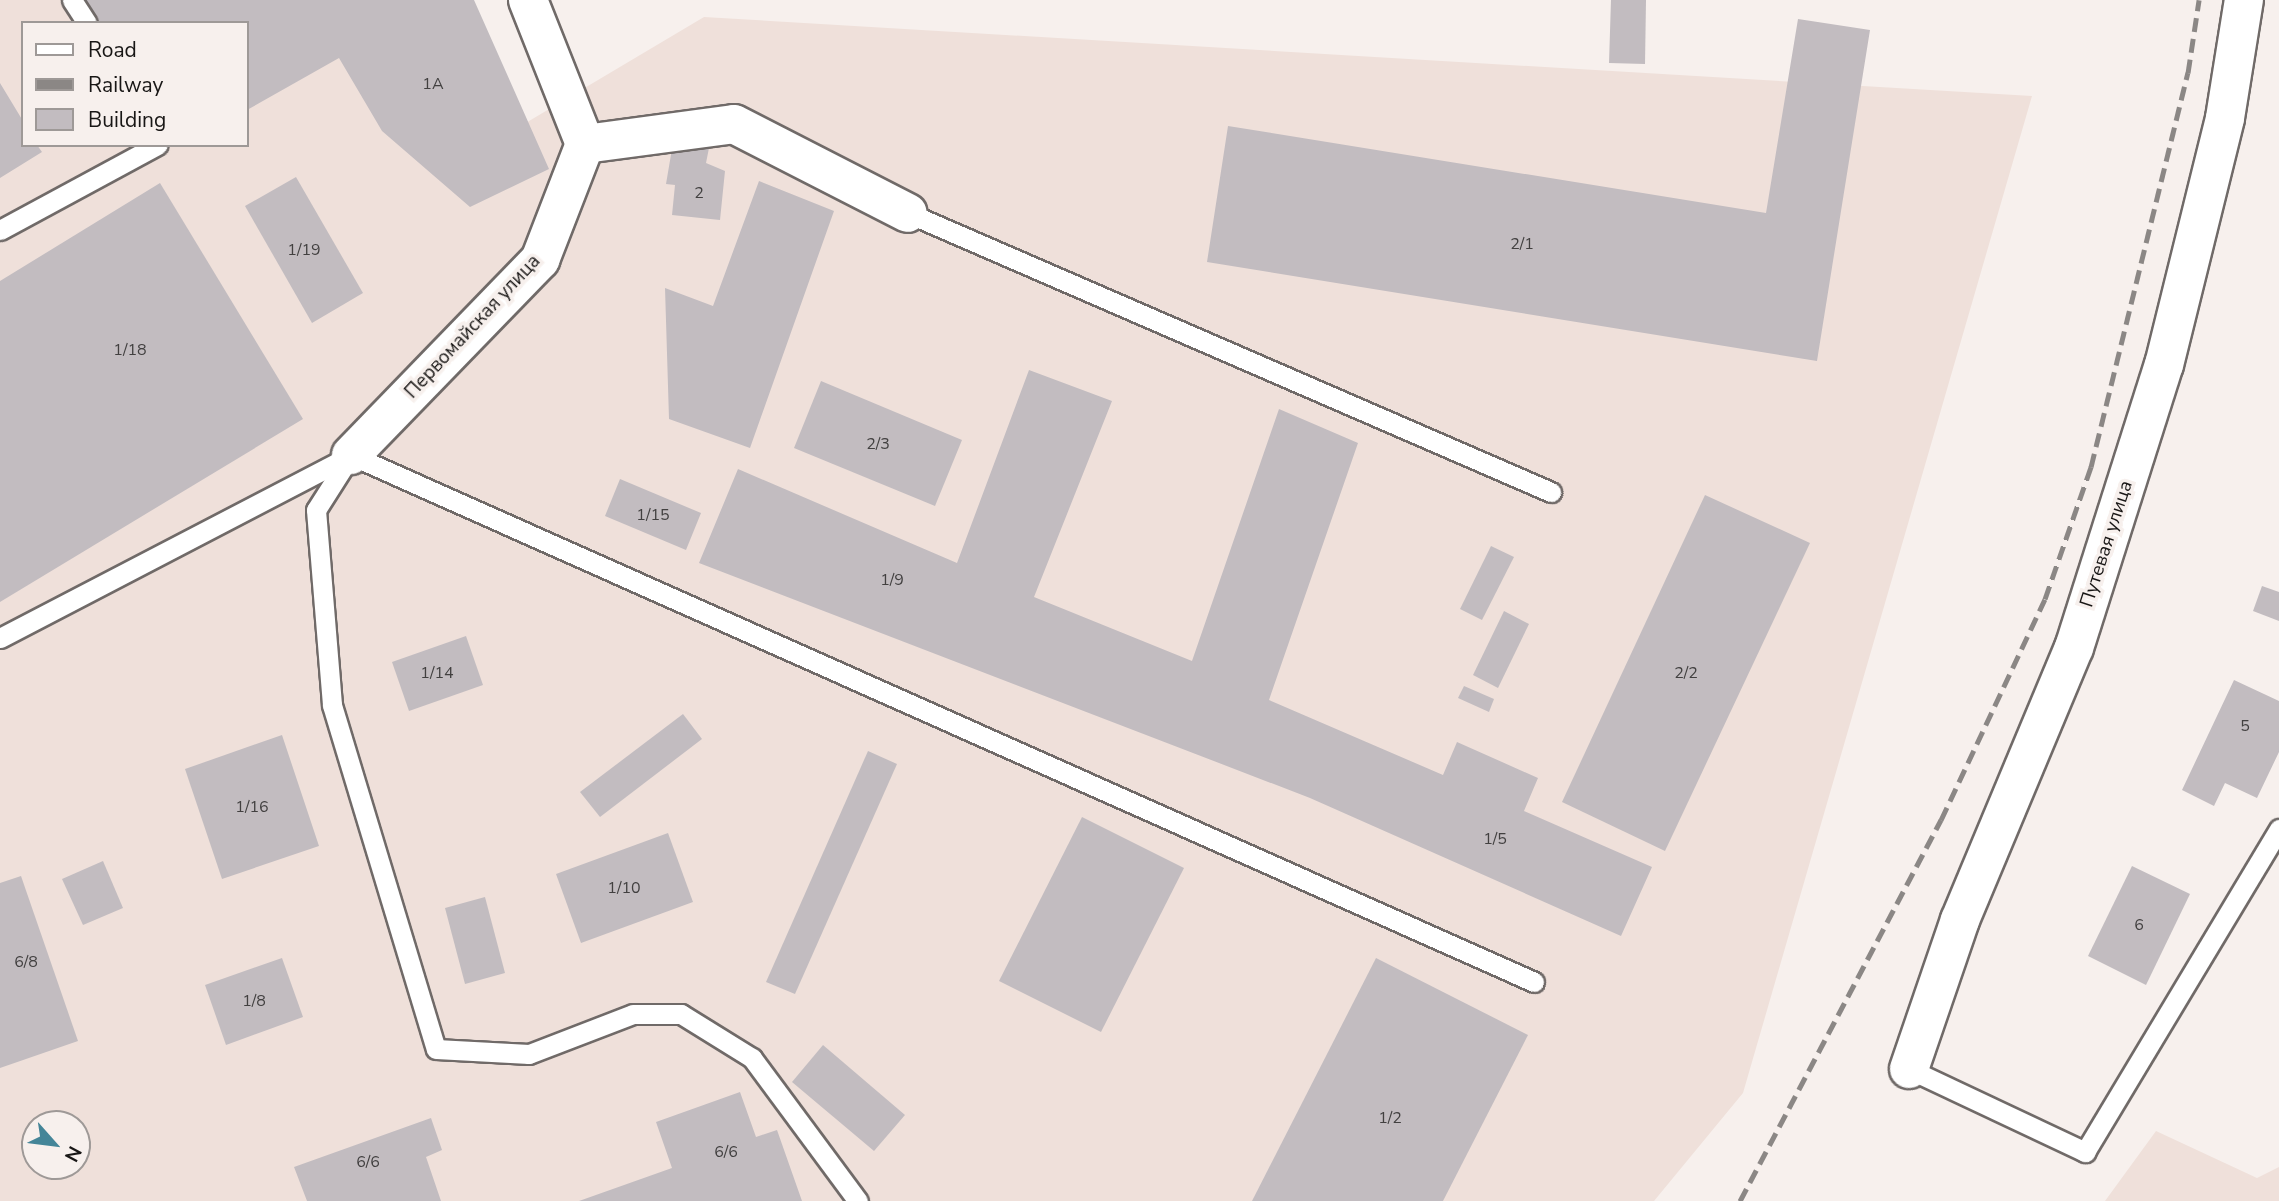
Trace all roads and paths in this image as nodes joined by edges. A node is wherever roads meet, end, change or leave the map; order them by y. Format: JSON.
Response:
{"nodes":[{"id":1,"x":72,"y":0,"type":"edge"},
{"id":2,"x":528,"y":0,"type":"edge"},
{"id":3,"x":2244,"y":0,"type":"edge"},
{"id":4,"x":86,"y":21,"type":"edge"},
{"id":5,"x":585,"y":144,"type":"junction"},
{"id":6,"x":153,"y":147,"type":"edge"},
{"id":7,"x":908,"y":213,"type":"joint"},
{"id":8,"x":0,"y":230,"type":"edge"},
{"id":9,"x":351,"y":455,"type":"junction"},
{"id":10,"x":1551,"y":492,"type":"dead end"},
{"id":11,"x":0,"y":638,"type":"edge"},
{"id":12,"x":2279,"y":829,"type":"edge"},
{"id":13,"x":1534,"y":982,"type":"dead end"},
{"id":14,"x":1909,"y":1069,"type":"joint"},
{"id":15,"x":858,"y":1201,"type":"edge"}],
"edges":[{"from":1,"to":4,"type":"lane"},
{"from":2,"to":5,"type":"street"},
{"from":3,"to":14,"type":"street","name":"Путевая улица"},
{"from":5,"to":7,"type":"street"},
{"from":5,"to":9,"type":"street","name":"Первомайская улица"},
{"from":6,"to":8,"type":"lane"},
{"from":7,"to":10,"type":"lane"},
{"from":9,"to":11,"type":"lane"},
{"from":9,"to":13,"type":"lane"},
{"from":9,"to":15,"type":"lane"},
{"from":12,"to":14,"type":"lane"}]}
